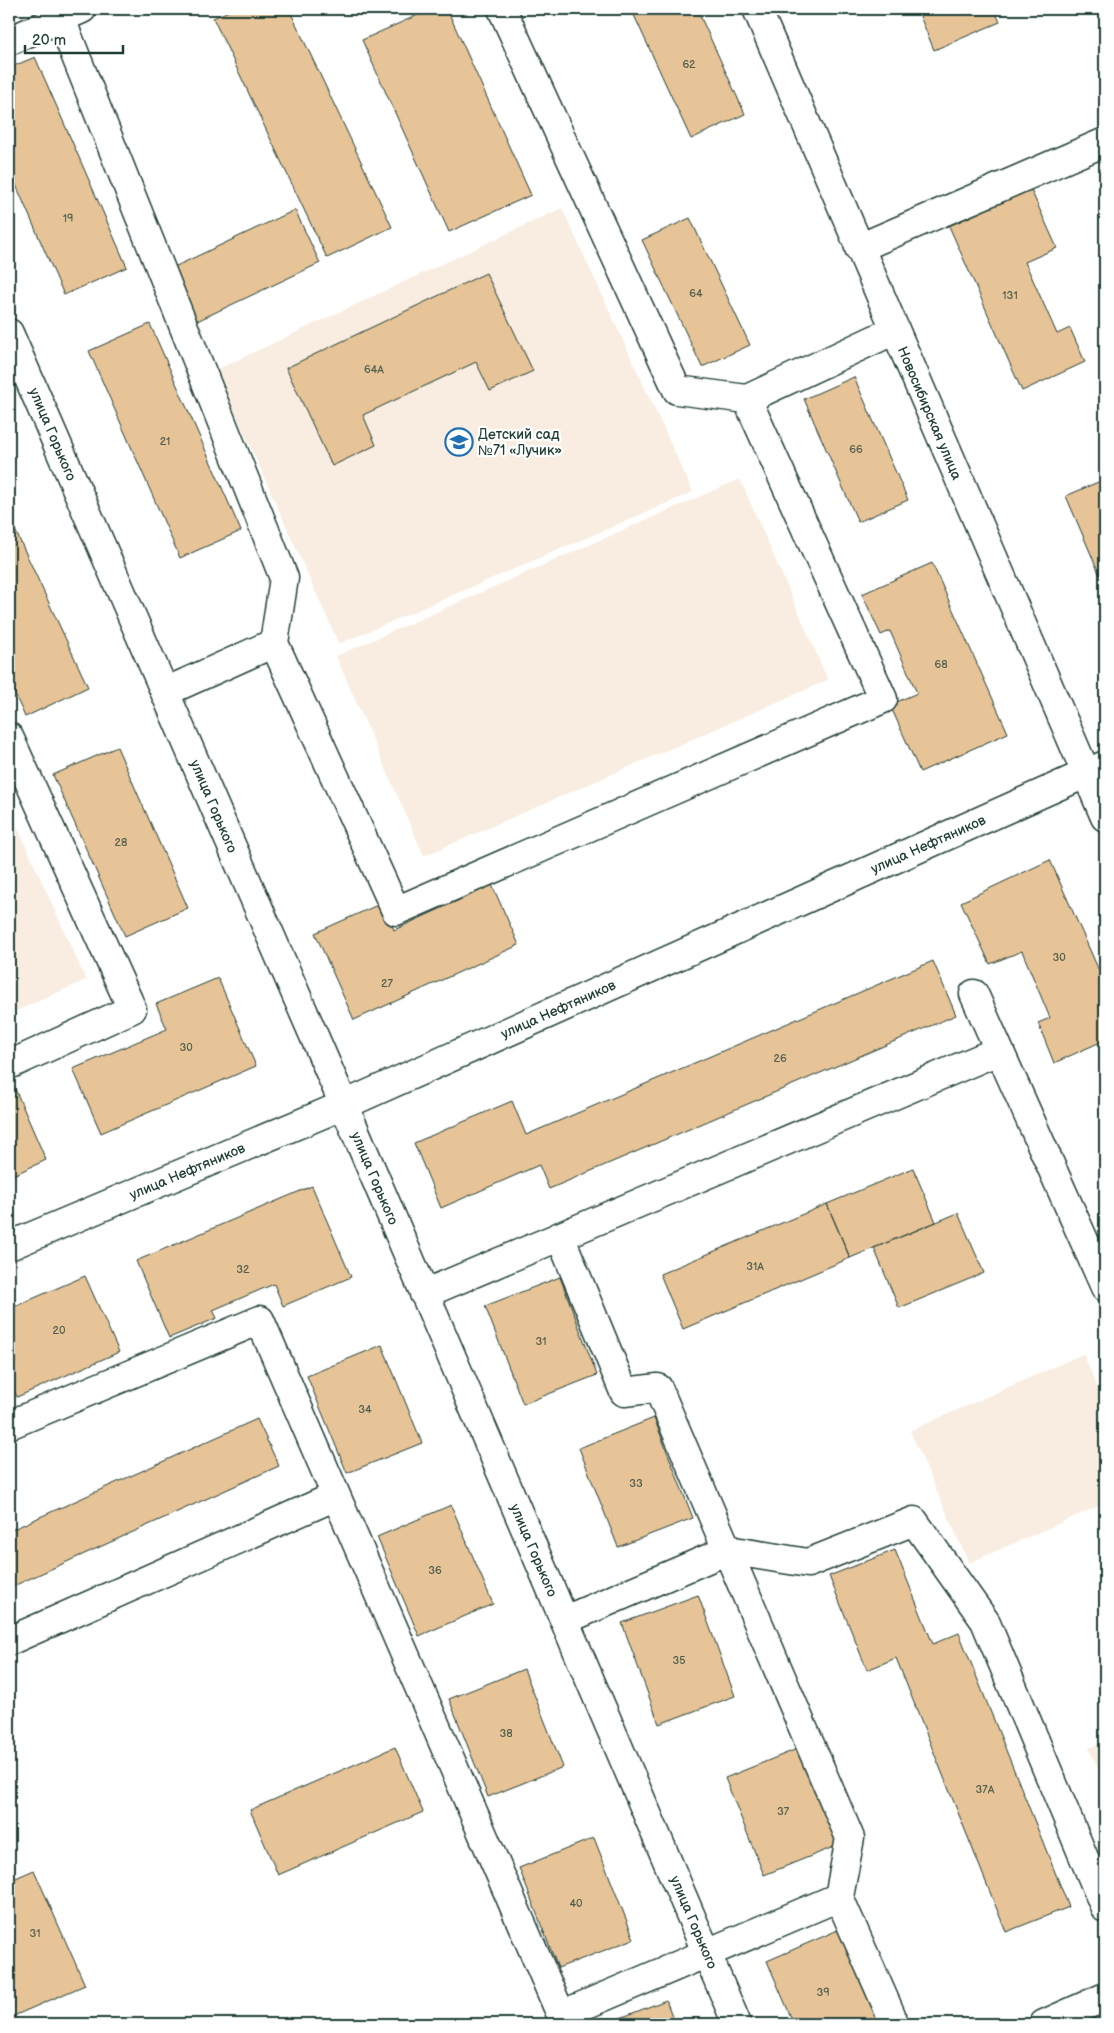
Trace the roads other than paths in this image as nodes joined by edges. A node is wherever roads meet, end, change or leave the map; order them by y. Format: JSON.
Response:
{"nodes":[{"id":1,"x":502,"y":9,"type":"edge"},
{"id":2,"x":757,"y":9,"type":"edge"},
{"id":3,"x":67,"y":12,"type":"edge"},
{"id":4,"x":9,"y":41,"type":"edge"},
{"id":5,"x":1105,"y":142,"type":"edge"},
{"id":6,"x":859,"y":248,"type":"junction"},
{"id":7,"x":894,"y":330,"type":"junction"},
{"id":8,"x":9,"y":333,"type":"edge"},
{"id":9,"x":747,"y":399,"type":"junction"},
{"id":10,"x":274,"y":643,"type":"junction"},
{"id":11,"x":165,"y":692,"type":"junction"},
{"id":12,"x":9,"y":736,"type":"edge"},
{"id":13,"x":1095,"y":770,"type":"edge"},
{"id":14,"x":1105,"y":818,"type":"edge"},
{"id":15,"x":974,"y":994,"type":"dead end"},
{"id":16,"x":998,"y":1051,"type":"junction"},
{"id":17,"x":9,"y":1065,"type":"edge"},
{"id":18,"x":344,"y":1105,"type":"junction"},
{"id":19,"x":560,"y":1236,"type":"junction"},
{"id":20,"x":9,"y":1246,"type":"edge"},
{"id":21,"x":1105,"y":1287,"type":"edge"},
{"id":22,"x":424,"y":1294,"type":"junction"},
{"id":23,"x":9,"y":1426,"type":"edge"},
{"id":24,"x":336,"y":1496,"type":"junction"},
{"id":25,"x":728,"y":1550,"type":"junction"},
{"id":26,"x":565,"y":1620,"type":"junction"},
{"id":27,"x":9,"y":1641,"type":"edge"},
{"id":28,"x":839,"y":1897,"type":"junction"},
{"id":29,"x":1105,"y":1908,"type":"edge"},
{"id":30,"x":707,"y":1954,"type":"junction"},
{"id":31,"x":1105,"y":1997,"type":"edge"},
{"id":32,"x":891,"y":2015,"type":"dead end"},
{"id":33,"x":563,"y":2020,"type":"edge"},
{"id":34,"x":737,"y":2024,"type":"edge"},
{"id":35,"x":1044,"y":2024,"type":"edge"}],
"edges":[{"from":1,"to":9,"type":"main road"},
{"from":2,"to":6,"type":"main road","name":"Новосибирская улица"},
{"from":3,"to":4,"type":"main road"},
{"from":3,"to":10,"type":"main road"},
{"from":5,"to":6,"type":"main road"},
{"from":6,"to":7,"type":"main road","name":"Новосибирская улица"},
{"from":7,"to":9,"type":"main road"},
{"from":7,"to":13,"type":"main road","name":"Новосибирская улица"},
{"from":8,"to":11,"type":"main road","name":"улица Горького"},
{"from":9,"to":10,"type":"main road"},
{"from":10,"to":11,"type":"main road"},
{"from":11,"to":18,"type":"main road","name":"улица Горького"},
{"from":12,"to":17,"type":"main road"},
{"from":13,"to":14,"type":"main road","name":"Новосибирская улица"},
{"from":13,"to":18,"type":"main road","name":"улица Нефтяников"},
{"from":15,"to":16,"type":"main road"},
{"from":16,"to":19,"type":"main road"},
{"from":16,"to":21,"type":"main road"},
{"from":18,"to":20,"type":"main road","name":"улица Нефтяников"},
{"from":18,"to":22,"type":"main road","name":"улица Горького"},
{"from":19,"to":22,"type":"main road"},
{"from":19,"to":25,"type":"main road"},
{"from":22,"to":26,"type":"main road","name":"улица Горького"},
{"from":23,"to":24,"type":"main road"},
{"from":24,"to":27,"type":"main road"},
{"from":24,"to":33,"type":"main road"},
{"from":25,"to":26,"type":"main road"},
{"from":25,"to":28,"type":"main road"},
{"from":25,"to":29,"type":"main road"},
{"from":26,"to":30,"type":"main road","name":"улица Горького"},
{"from":28,"to":30,"type":"main road"},
{"from":28,"to":32,"type":"main road"},
{"from":30,"to":33,"type":"main road"},
{"from":30,"to":34,"type":"main road","name":"улица Горького"},
{"from":31,"to":35,"type":"main road"}]}
